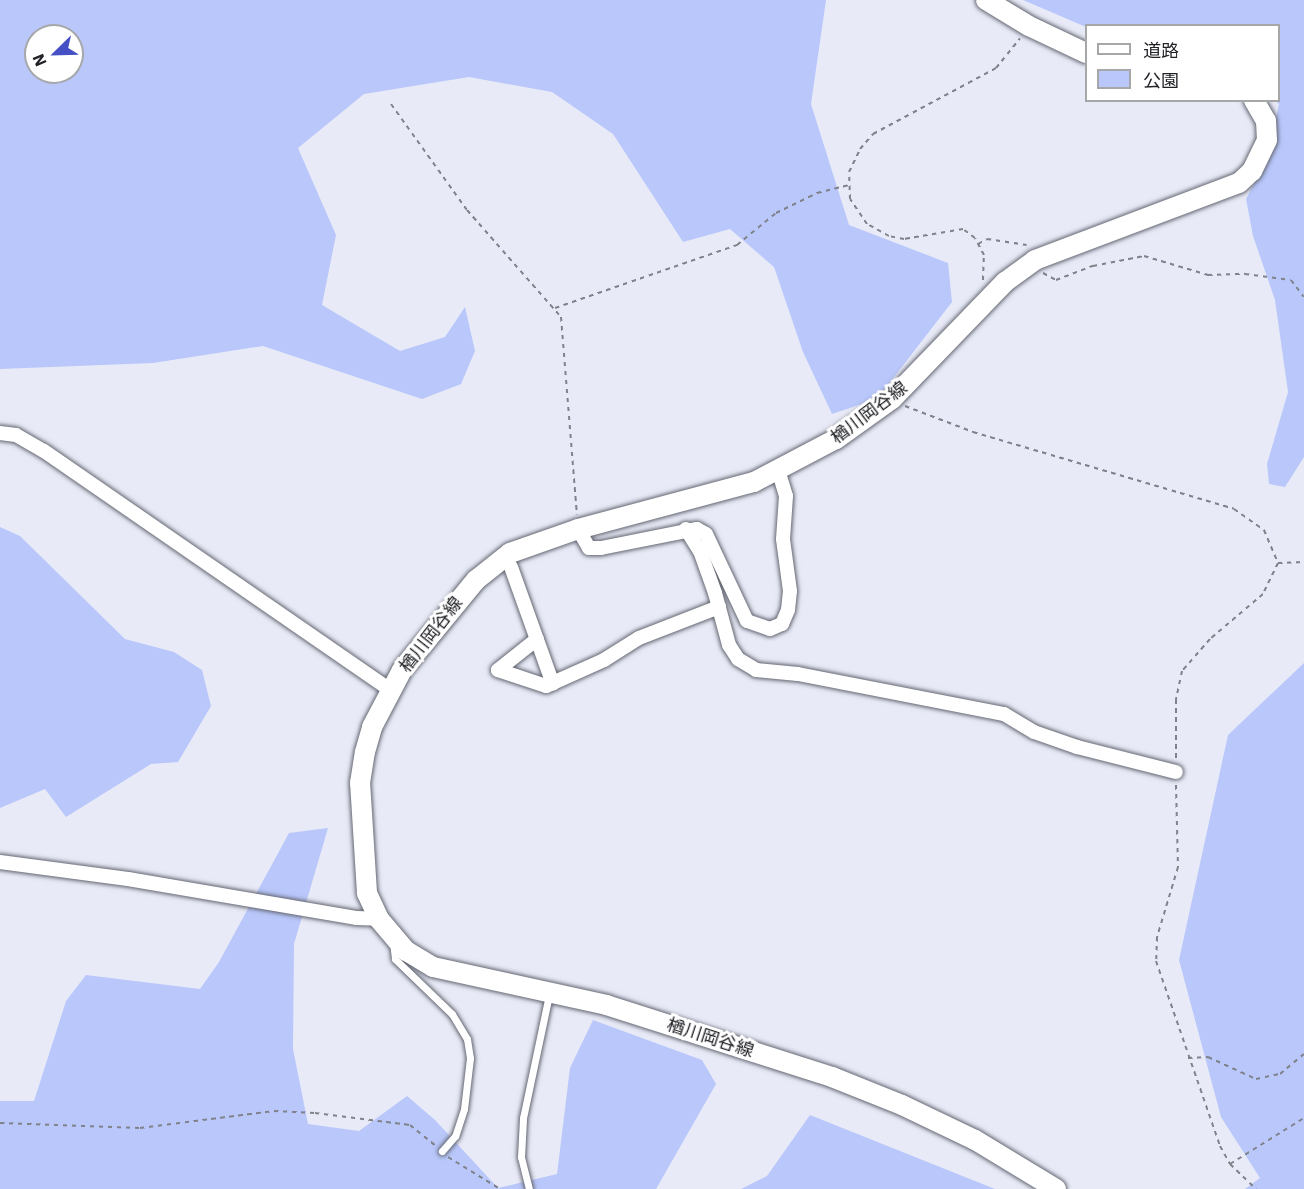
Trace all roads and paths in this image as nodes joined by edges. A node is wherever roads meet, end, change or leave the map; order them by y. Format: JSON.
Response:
{"nodes":[{"id":1,"x":986,"y":0,"type":"edge"},
{"id":2,"x":1029,"y":26,"type":"junction"},
{"id":3,"x":1085,"y":54,"type":"edge"},
{"id":4,"x":1255,"y":102,"type":"edge"},
{"id":5,"x":391,"y":104,"type":"dead end"},
{"id":6,"x":848,"y":185,"type":"junction"},
{"id":7,"x":978,"y":244,"type":"junction"},
{"id":8,"x":1041,"y":257,"type":"junction"},
{"id":9,"x":983,"y":282,"type":"dead end"},
{"id":10,"x":1304,"y":297,"type":"edge"},
{"id":11,"x":555,"y":308,"type":"junction"},
{"id":12,"x":892,"y":399,"type":"junction"},
{"id":13,"x":0,"y":433,"type":"edge"},
{"id":14,"x":779,"y":472,"type":"junction"},
{"id":15,"x":578,"y":529,"type":"junction"},
{"id":16,"x":686,"y":529,"type":"junction"},
{"id":17,"x":1304,"y":562,"type":"edge"},
{"id":18,"x":1278,"y":563,"type":"junction"},
{"id":19,"x":511,"y":567,"type":"dead end"},
{"id":20,"x":719,"y":607,"type":"junction"},
{"id":21,"x":537,"y":639,"type":"junction"},
{"id":22,"x":553,"y":684,"type":"junction"},
{"id":23,"x":389,"y":689,"type":"junction"},
{"id":24,"x":1176,"y":772,"type":"junction"},
{"id":25,"x":0,"y":862,"type":"edge"},
{"id":26,"x":379,"y":919,"type":"junction"},
{"id":27,"x":394,"y":940,"type":"junction"},
{"id":28,"x":549,"y":993,"type":"junction"},
{"id":29,"x":1304,"y":1054,"type":"edge"},
{"id":30,"x":1188,"y":1058,"type":"junction"},
{"id":31,"x":1304,"y":1118,"type":"edge"},
{"id":32,"x":0,"y":1123,"type":"edge"},
{"id":33,"x":442,"y":1151,"type":"junction"},
{"id":34,"x":1230,"y":1164,"type":"junction"},
{"id":35,"x":500,"y":1189,"type":"edge"},
{"id":36,"x":529,"y":1189,"type":"edge"},
{"id":37,"x":1056,"y":1189,"type":"edge"},
{"id":38,"x":1256,"y":1189,"type":"edge"}],
"edges":[{"from":1,"to":2,"type":"main road"},
{"from":2,"to":3,"type":"main road"},
{"from":2,"to":6,"type":"path"},
{"from":4,"to":8,"type":"main road","name":"楢川岡谷線"},
{"from":5,"to":11,"type":"path"},
{"from":6,"to":7,"type":"path"},
{"from":6,"to":11,"type":"path"},
{"from":7,"to":8,"type":"path"},
{"from":7,"to":9,"type":"path"},
{"from":8,"to":10,"type":"path"},
{"from":8,"to":12,"type":"main road","name":"楢川岡谷線"},
{"from":11,"to":15,"type":"path"},
{"from":12,"to":14,"type":"main road","name":"楢川岡谷線"},
{"from":12,"to":18,"type":"path"},
{"from":13,"to":23,"type":"street"},
{"from":14,"to":15,"type":"main road","name":"楢川岡谷線"},
{"from":14,"to":16,"type":"street"},
{"from":15,"to":16,"type":"street"},
{"from":15,"to":23,"type":"main road","name":"楢川岡谷線"},
{"from":16,"to":20,"type":"street"},
{"from":17,"to":18,"type":"path"},
{"from":18,"to":24,"type":"path"},
{"from":19,"to":21,"type":"street"},
{"from":20,"to":22,"type":"street"},
{"from":20,"to":24,"type":"street"},
{"from":21,"to":22,"type":"street"},
{"from":21,"to":22,"type":"street"},
{"from":23,"to":26,"type":"main road","name":"楢川岡谷線"},
{"from":24,"to":30,"type":"path"},
{"from":25,"to":26,"type":"street"},
{"from":26,"to":27,"type":"main road","name":"楢川岡谷線"},
{"from":27,"to":28,"type":"main road","name":"楢川岡谷線"},
{"from":27,"to":33,"type":"lane"},
{"from":28,"to":36,"type":"lane"},
{"from":28,"to":37,"type":"main road","name":"楢川岡谷線"},
{"from":29,"to":30,"type":"path"},
{"from":30,"to":34,"type":"path"},
{"from":31,"to":34,"type":"path"},
{"from":32,"to":33,"type":"path"},
{"from":33,"to":35,"type":"path"},
{"from":34,"to":38,"type":"path"}]}
